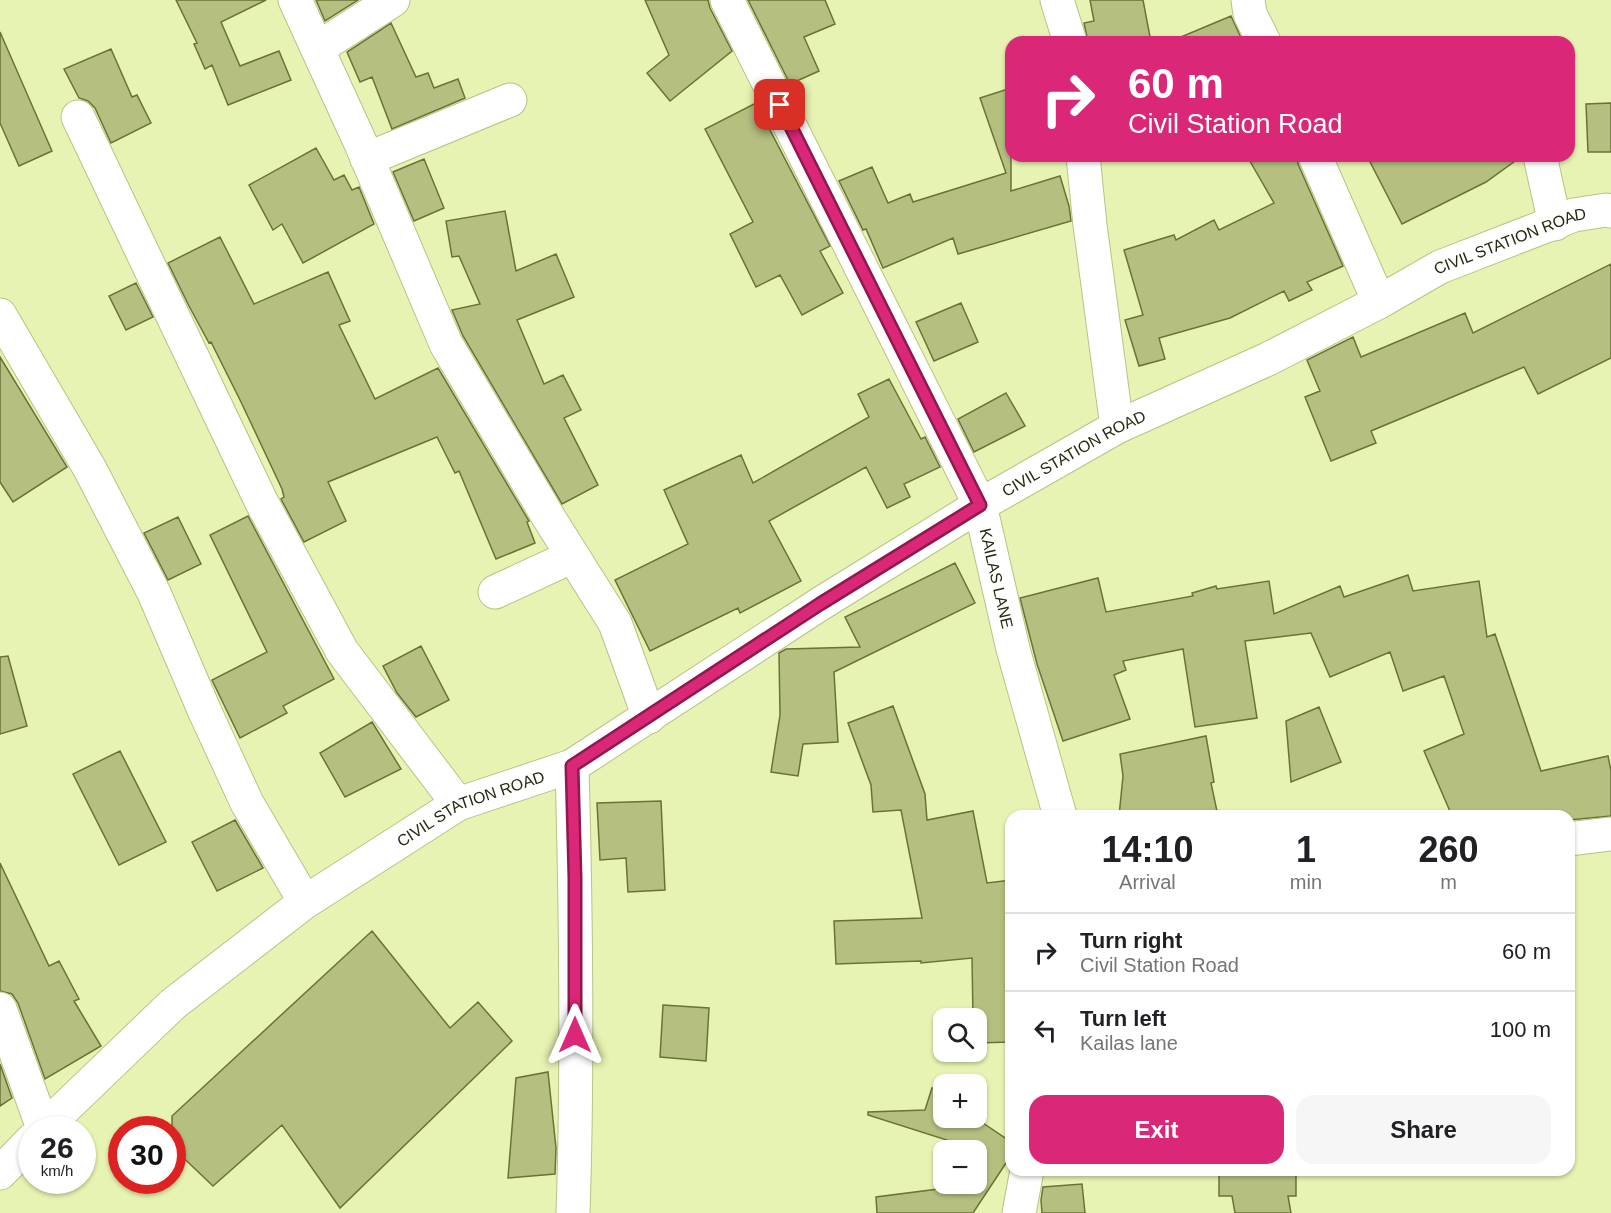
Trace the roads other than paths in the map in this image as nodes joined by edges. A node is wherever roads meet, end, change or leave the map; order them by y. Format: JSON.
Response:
{"nodes":[{"id":1,"x":295,"y":0,"type":"edge"},
{"id":2,"x":393,"y":0,"type":"edge"},
{"id":3,"x":727,"y":0,"type":"edge"},
{"id":4,"x":1057,"y":0,"type":"edge"},
{"id":5,"x":1248,"y":0,"type":"edge"},
{"id":6,"x":1069,"y":36,"type":"edge"},
{"id":7,"x":1261,"y":36,"type":"edge"},
{"id":8,"x":318,"y":48,"type":"junction"},
{"id":9,"x":510,"y":100,"type":"dead end"},
{"id":10,"x":78,"y":117,"type":"dead end"},
{"id":11,"x":368,"y":159,"type":"junction"},
{"id":12,"x":1084,"y":162,"type":"edge"},
{"id":13,"x":1318,"y":162,"type":"edge"},
{"id":14,"x":1541,"y":162,"type":"edge"},
{"id":15,"x":1611,"y":211,"type":"edge"},
{"id":16,"x":1555,"y":224,"type":"junction"},
{"id":17,"x":1379,"y":302,"type":"junction"},
{"id":18,"x":0,"y":315,"type":"edge"},
{"id":19,"x":1117,"y":427,"type":"junction"},
{"id":20,"x":980,"y":505,"type":"junction"},
{"id":21,"x":573,"y":556,"type":"junction"},
{"id":22,"x":495,"y":592,"type":"dead end"},
{"id":23,"x":649,"y":717,"type":"junction"},
{"id":24,"x":572,"y":766,"type":"junction"},
{"id":25,"x":459,"y":804,"type":"junction"},
{"id":26,"x":1058,"y":810,"type":"edge"},
{"id":27,"x":1611,"y":834,"type":"edge"},
{"id":28,"x":1575,"y":838,"type":"edge"},
{"id":29,"x":305,"y":902,"type":"junction"},
{"id":30,"x":0,"y":1009,"type":"edge"},
{"id":31,"x":34,"y":1116,"type":"edge"},
{"id":32,"x":57,"y":1116,"type":"edge"},
{"id":33,"x":18,"y":1155,"type":"edge"},
{"id":34,"x":0,"y":1173,"type":"edge"},
{"id":35,"x":1026,"y":1176,"type":"edge"},
{"id":36,"x":573,"y":1213,"type":"edge"},
{"id":37,"x":1019,"y":1213,"type":"edge"}],
"edges":[{"from":1,"to":8,"type":"street"},
{"from":2,"to":8,"type":"street"},
{"from":3,"to":20,"type":"street","name":"KAILAS LANE"},
{"from":4,"to":6,"type":"street"},
{"from":5,"to":7,"type":"street"},
{"from":8,"to":11,"type":"street"},
{"from":9,"to":11,"type":"street"},
{"from":10,"to":25,"type":"street"},
{"from":11,"to":21,"type":"street"},
{"from":12,"to":19,"type":"street"},
{"from":13,"to":17,"type":"street"},
{"from":14,"to":16,"type":"street"},
{"from":15,"to":16,"type":"street","name":"CIVIL STATION ROAD"},
{"from":16,"to":17,"type":"street","name":"CIVIL STATION ROAD"},
{"from":17,"to":19,"type":"street","name":"CIVIL STATION ROAD"},
{"from":18,"to":29,"type":"street"},
{"from":19,"to":20,"type":"street","name":"CIVIL STATION ROAD"},
{"from":20,"to":23,"type":"street","name":"CIVIL STATION ROAD"},
{"from":20,"to":26,"type":"street","name":"KAILAS LANE"},
{"from":21,"to":22,"type":"street"},
{"from":21,"to":23,"type":"street"},
{"from":23,"to":24,"type":"street","name":"CIVIL STATION ROAD"},
{"from":24,"to":25,"type":"street","name":"CIVIL STATION ROAD"},
{"from":24,"to":36,"type":"street"},
{"from":25,"to":29,"type":"street","name":"CIVIL STATION ROAD"},
{"from":27,"to":28,"type":"street"},
{"from":29,"to":32,"type":"street","name":"CIVIL STATION ROAD"},
{"from":30,"to":31,"type":"street"},
{"from":33,"to":34,"type":"street","name":"CIVIL STATION ROAD"},
{"from":35,"to":37,"type":"street"}]}
